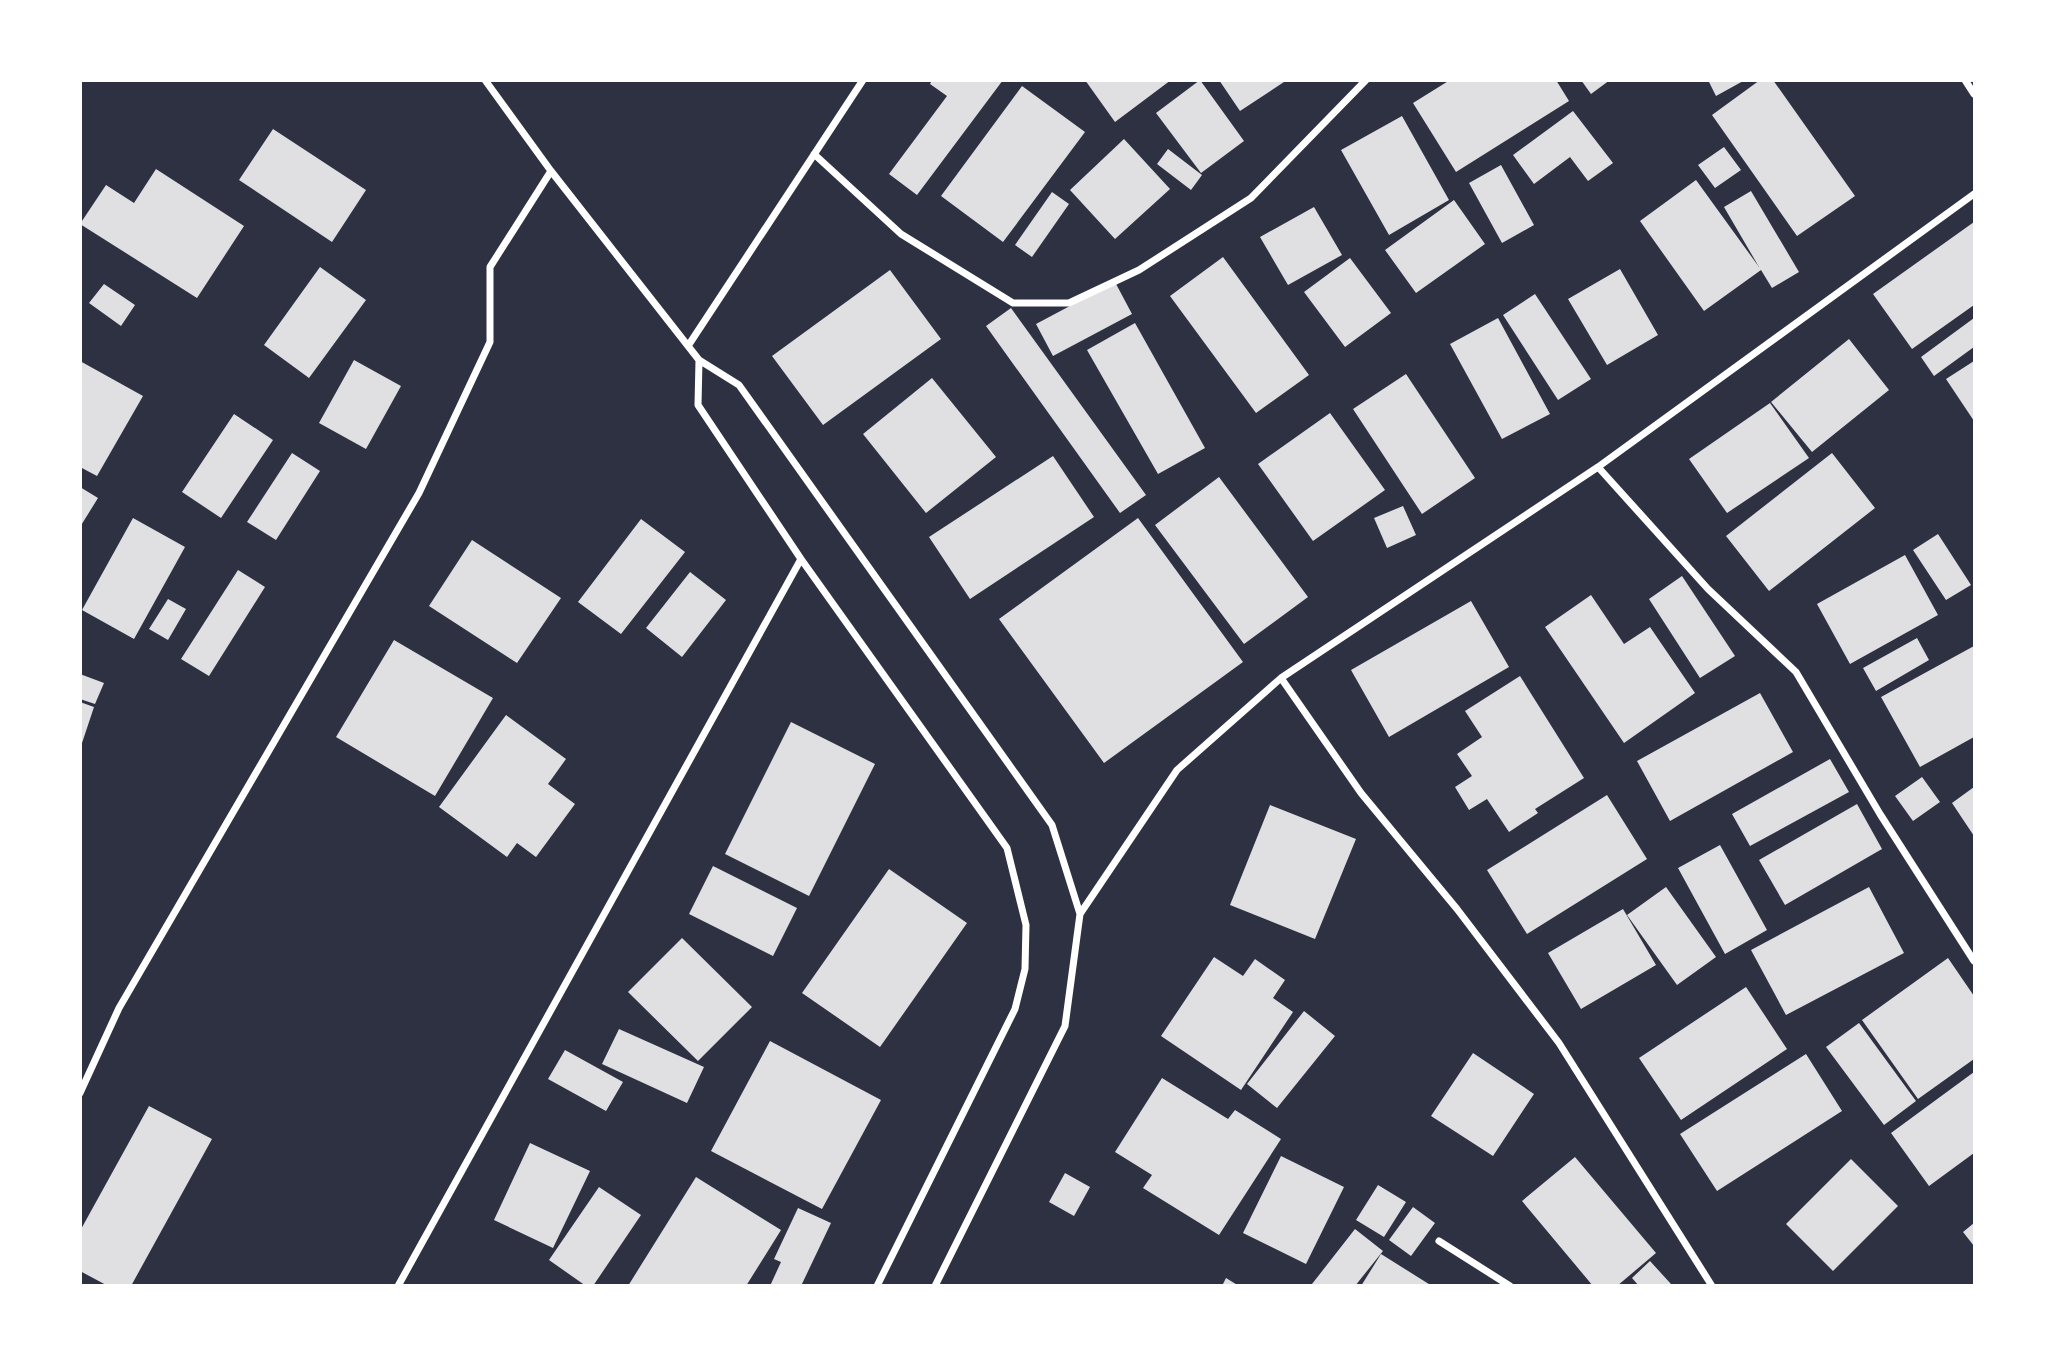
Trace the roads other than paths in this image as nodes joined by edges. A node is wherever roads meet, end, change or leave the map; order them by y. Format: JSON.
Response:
{"nodes":[{"id":1,"x":485,"y":80,"type":"edge"},
{"id":2,"x":863,"y":80,"type":"edge"},
{"id":3,"x":1366,"y":80,"type":"edge"},
{"id":4,"x":1965,"y":80,"type":"edge"},
{"id":5,"x":1975,"y":94,"type":"edge"},
{"id":6,"x":814,"y":154,"type":"junction"},
{"id":7,"x":551,"y":171,"type":"junction"},
{"id":8,"x":1975,"y":194,"type":"edge"},
{"id":9,"x":688,"y":346,"type":"junction"},
{"id":10,"x":699,"y":360,"type":"junction"},
{"id":11,"x":1598,"y":467,"type":"junction"},
{"id":12,"x":801,"y":559,"type":"junction"},
{"id":13,"x":1282,"y":678,"type":"junction"},
{"id":14,"x":1080,"y":914,"type":"junction"},
{"id":15,"x":1975,"y":961,"type":"edge"},
{"id":16,"x":80,"y":1093,"type":"edge"},
{"id":17,"x":1438,"y":1241,"type":"dead end"},
{"id":18,"x":398,"y":1286,"type":"edge"},
{"id":19,"x":877,"y":1286,"type":"edge"},
{"id":20,"x":935,"y":1286,"type":"edge"},
{"id":21,"x":1510,"y":1286,"type":"edge"},
{"id":22,"x":1712,"y":1286,"type":"edge"}],
"edges":[{"from":1,"to":7,"type":"street"},
{"from":2,"to":6,"type":"street"},
{"from":3,"to":6,"type":"street"},
{"from":4,"to":5,"type":"street"},
{"from":6,"to":9,"type":"street"},
{"from":7,"to":9,"type":"street"},
{"from":7,"to":16,"type":"street"},
{"from":8,"to":11,"type":"street"},
{"from":9,"to":10,"type":"street"},
{"from":10,"to":12,"type":"street"},
{"from":10,"to":14,"type":"street"},
{"from":11,"to":13,"type":"street"},
{"from":11,"to":15,"type":"street"},
{"from":12,"to":18,"type":"street"},
{"from":12,"to":19,"type":"street"},
{"from":13,"to":14,"type":"street"},
{"from":13,"to":22,"type":"street"},
{"from":14,"to":20,"type":"street"},
{"from":17,"to":21,"type":"street"}]}
